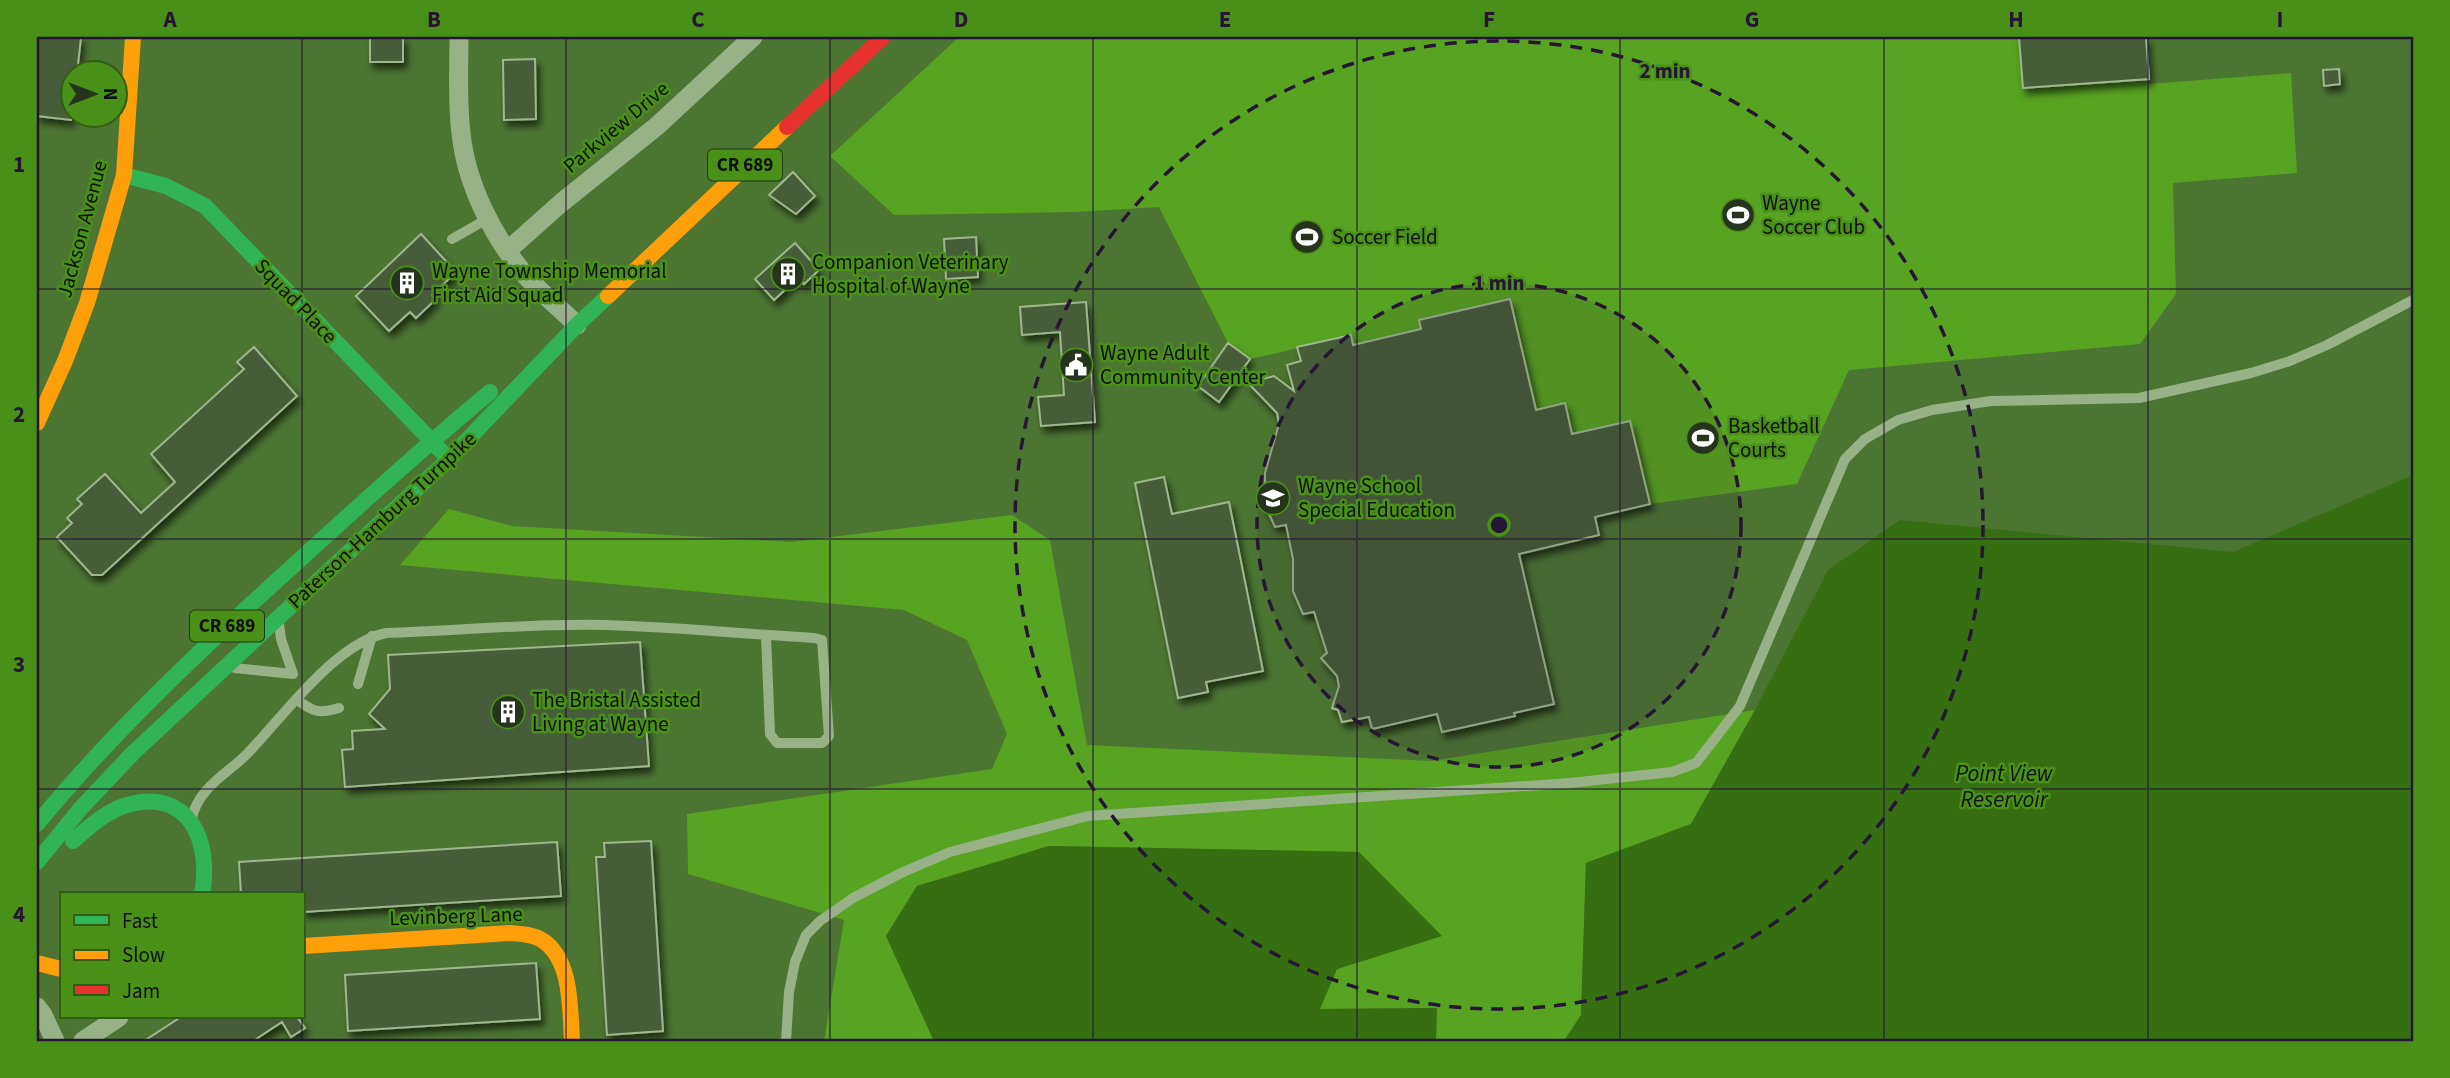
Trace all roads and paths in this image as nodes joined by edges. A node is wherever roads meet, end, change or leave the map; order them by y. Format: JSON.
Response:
{"nodes":[{"id":1,"x":133,"y":37,"type":"edge"},
{"id":2,"x":459,"y":37,"type":"edge"},
{"id":3,"x":753,"y":37,"type":"edge"},
{"id":4,"x":883,"y":37,"type":"edge"},
{"id":5,"x":124,"y":176,"type":"junction"},
{"id":6,"x":489,"y":218,"type":"junction"},
{"id":7,"x":452,"y":239,"type":"dead end"},
{"id":8,"x":507,"y":251,"type":"junction"},
{"id":9,"x":2413,"y":300,"type":"edge"},
{"id":10,"x":577,"y":325,"type":"junction"},
{"id":11,"x":37,"y":423,"type":"edge"},
{"id":12,"x":430,"y":441,"type":"junction"},
{"id":13,"x":449,"y":459,"type":"junction"},
{"id":14,"x":279,"y":616,"type":"junction"},
{"id":15,"x":766,"y":635,"type":"junction"},
{"id":16,"x":372,"y":636,"type":"junction"},
{"id":17,"x":224,"y":668,"type":"junction"},
{"id":18,"x":293,"y":674,"type":"junction"},
{"id":19,"x":358,"y":684,"type":"dead end"},
{"id":20,"x":308,"y":687,"type":"junction"},
{"id":21,"x":296,"y":699,"type":"junction"},
{"id":22,"x":340,"y":708,"type":"dead end"},
{"id":23,"x":191,"y":822,"type":"junction"},
{"id":24,"x":37,"y":824,"type":"edge"},
{"id":25,"x":37,"y":862,"type":"edge"},
{"id":26,"x":37,"y":872,"type":"edge"},
{"id":27,"x":202,"y":892,"type":"edge"},
{"id":28,"x":304,"y":946,"type":"edge"},
{"id":29,"x":37,"y":963,"type":"edge"},
{"id":30,"x":60,"y":969,"type":"edge"},
{"id":31,"x":37,"y":1007,"type":"edge"},
{"id":32,"x":118,"y":1018,"type":"edge"},
{"id":33,"x":55,"y":1041,"type":"edge"},
{"id":34,"x":83,"y":1041,"type":"edge"},
{"id":35,"x":572,"y":1041,"type":"edge"},
{"id":36,"x":786,"y":1041,"type":"edge"}],
"edges":[{"from":1,"to":5,"type":"main road","name":"Jackson Avenue"},
{"from":2,"to":6,"type":"street"},
{"from":3,"to":8,"type":"street","name":"Parkview Drive"},
{"from":4,"to":10,"type":"main road","name":"Paterson-Hamburg Turnpike","number":"CR 689"},
{"from":5,"to":11,"type":"main road","name":"Jackson Avenue"},
{"from":5,"to":12,"type":"main road","name":"Squad Place"},
{"from":6,"to":7,"type":"lane"},
{"from":6,"to":8,"type":"street"},
{"from":8,"to":10,"type":"street"},
{"from":9,"to":36,"type":"lane"},
{"from":10,"to":12,"type":"main road","name":"Paterson-Hamburg Turnpike","number":"CR 689"},
{"from":10,"to":13,"type":"main road","name":"Paterson-Hamburg Turnpike","number":"CR 689"},
{"from":12,"to":13,"type":"main road","name":"Squad Place"},
{"from":12,"to":24,"type":"main road","name":"Paterson-Hamburg Turnpike","number":"CR 689"},
{"from":13,"to":14,"type":"main road","name":"Paterson-Hamburg Turnpike","number":"CR 689"},
{"from":14,"to":17,"type":"main road","name":"Paterson-Hamburg Turnpike","number":"CR 689"},
{"from":14,"to":18,"type":"lane"},
{"from":15,"to":15,"type":"lane"},
{"from":15,"to":16,"type":"lane"},
{"from":16,"to":19,"type":"lane"},
{"from":16,"to":20,"type":"lane"},
{"from":17,"to":18,"type":"lane"},
{"from":17,"to":25,"type":"main road","name":"Paterson-Hamburg Turnpike","number":"CR 689"},
{"from":18,"to":20,"type":"lane"},
{"from":20,"to":21,"type":"lane"},
{"from":21,"to":22,"type":"lane"},
{"from":21,"to":23,"type":"lane"},
{"from":23,"to":26,"type":"main road"},
{"from":23,"to":27,"type":"main road"},
{"from":28,"to":35,"type":"main road","name":"Levinberg Lane"},
{"from":29,"to":30,"type":"main road"},
{"from":31,"to":33,"type":"street"},
{"from":32,"to":34,"type":"street"}]}
